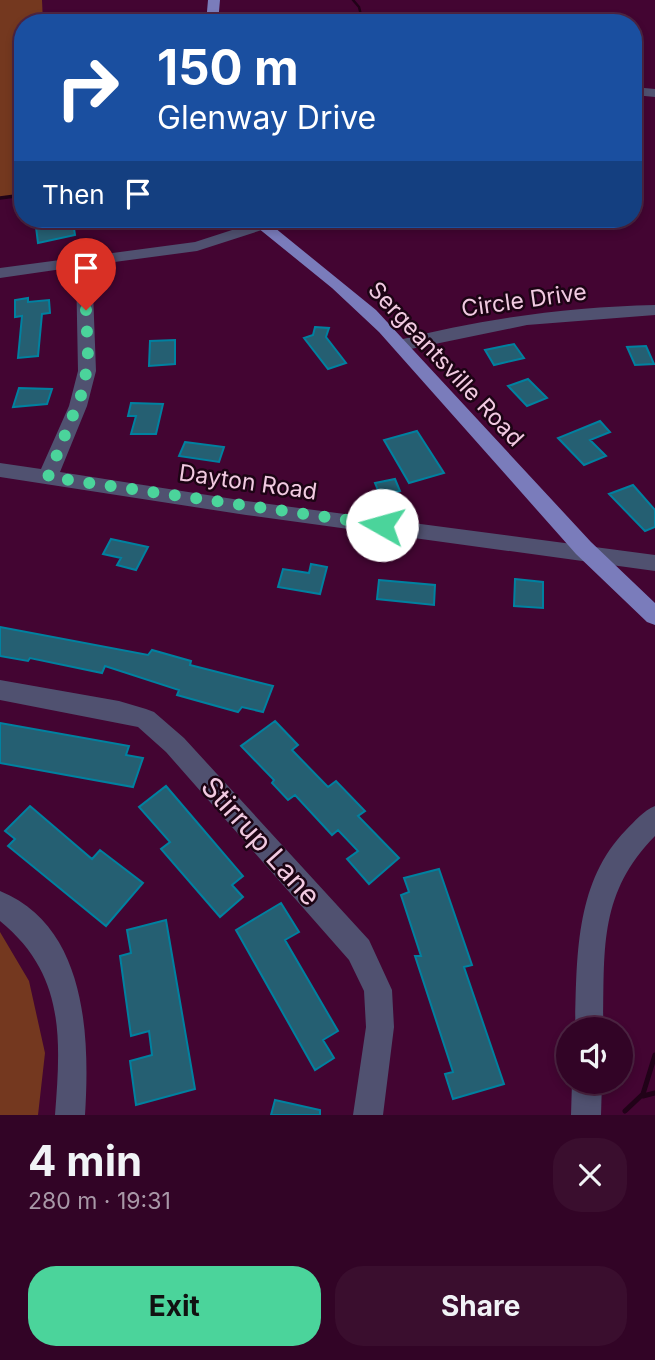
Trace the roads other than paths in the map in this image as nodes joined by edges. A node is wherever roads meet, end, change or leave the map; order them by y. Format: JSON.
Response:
{"nodes":[{"id":1,"x":244,"y":228,"type":"edge"},
{"id":2,"x":267,"y":228,"type":"edge"},
{"id":3,"x":84,"y":264,"type":"junction"},
{"id":4,"x":0,"y":274,"type":"edge"},
{"id":5,"x":655,"y":310,"type":"edge"},
{"id":6,"x":401,"y":345,"type":"junction"},
{"id":7,"x":0,"y":470,"type":"edge"},
{"id":8,"x":48,"y":477,"type":"junction"},
{"id":9,"x":589,"y":555,"type":"junction"},
{"id":10,"x":655,"y":563,"type":"edge"},
{"id":11,"x":655,"y":616,"type":"edge"},
{"id":12,"x":0,"y":690,"type":"edge"},
{"id":13,"x":655,"y":818,"type":"edge"},
{"id":14,"x":0,"y":904,"type":"edge"},
{"id":15,"x":589,"y":1017,"type":"edge"},
{"id":16,"x":587,"y":1094,"type":"edge"},
{"id":17,"x":70,"y":1115,"type":"edge"},
{"id":18,"x":368,"y":1115,"type":"edge"},
{"id":19,"x":586,"y":1115,"type":"edge"}],
"edges":[{"from":1,"to":3,"type":"street"},
{"from":2,"to":6,"type":"main road","name":"Sergeantsville Road"},
{"from":3,"to":4,"type":"street"},
{"from":3,"to":8,"type":"street"},
{"from":5,"to":6,"type":"street","name":"Circle Drive"},
{"from":6,"to":9,"type":"main road","name":"Sergeantsville Road"},
{"from":7,"to":8,"type":"street","name":"Dayton Road"},
{"from":8,"to":9,"type":"street","name":"Dayton Road"},
{"from":9,"to":10,"type":"street","name":"Dayton Road"},
{"from":9,"to":11,"type":"main road","name":"Sergeantsville Road"},
{"from":12,"to":18,"type":"street","name":"Stirrup Lane"},
{"from":13,"to":15,"type":"street"},
{"from":14,"to":17,"type":"street"},
{"from":16,"to":19,"type":"street"}]}
